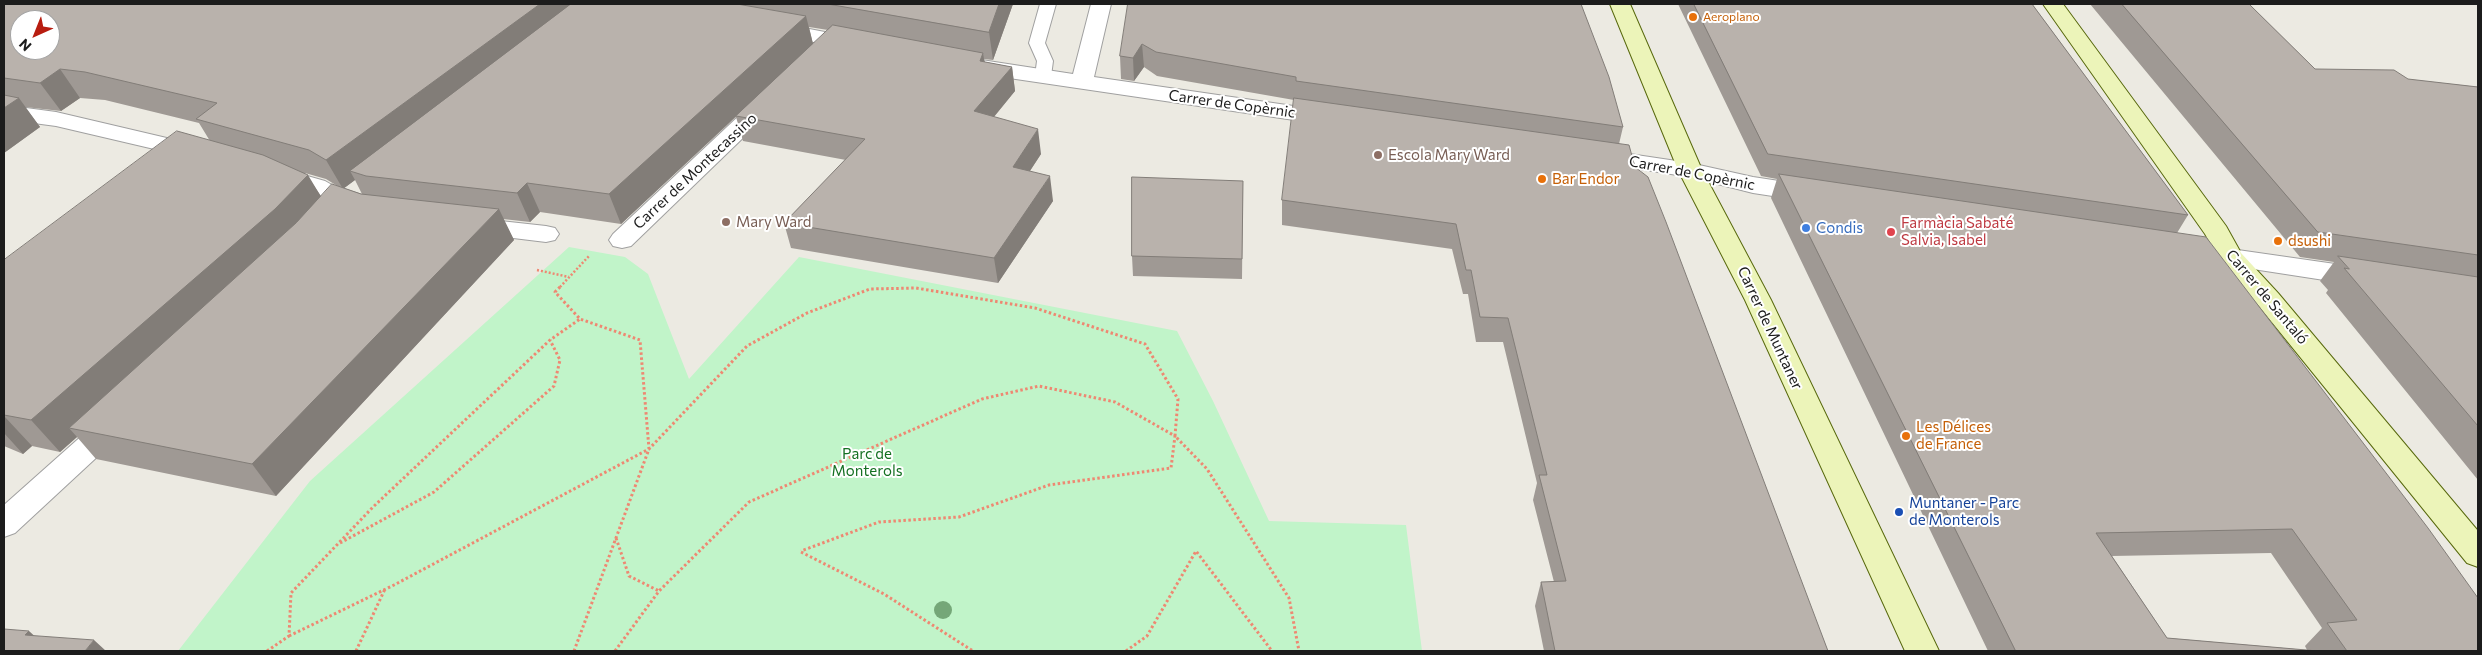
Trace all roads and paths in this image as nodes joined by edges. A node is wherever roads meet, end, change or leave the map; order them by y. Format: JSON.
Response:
{"nodes":[{"id":1,"x":1048,"y":4,"type":"edge"},
{"id":2,"x":1101,"y":4,"type":"edge"},
{"id":3,"x":1620,"y":4,"type":"edge"},
{"id":4,"x":2053,"y":4,"type":"edge"},
{"id":5,"x":758,"y":25,"type":"edge"},
{"id":6,"x":834,"y":39,"type":"junction"},
{"id":7,"x":877,"y":48,"type":"edge"},
{"id":8,"x":812,"y":60,"type":"edge"},
{"id":9,"x":955,"y":62,"type":"edge"},
{"id":10,"x":1043,"y":76,"type":"junction"},
{"id":11,"x":1082,"y":82,"type":"junction"},
{"id":12,"x":784,"y":86,"type":"edge"},
{"id":13,"x":4,"y":112,"type":"edge"},
{"id":14,"x":1348,"y":120,"type":"edge"},
{"id":15,"x":1573,"y":153,"type":"edge"},
{"id":16,"x":221,"y":159,"type":"edge"},
{"id":17,"x":259,"y":170,"type":"edge"},
{"id":18,"x":1690,"y":170,"type":"junction"},
{"id":19,"x":354,"y":195,"type":"junction"},
{"id":20,"x":1831,"y":197,"type":"edge"},
{"id":21,"x":379,"y":215,"type":"edge"},
{"id":22,"x":452,"y":223,"type":"edge"},
{"id":23,"x":324,"y":225,"type":"edge"},
{"id":24,"x":546,"y":234,"type":"dead end"},
{"id":25,"x":614,"y":239,"type":"joint"},
{"id":26,"x":2188,"y":251,"type":"edge"},
{"id":27,"x":2231,"y":258,"type":"junction"},
{"id":28,"x":2382,"y":280,"type":"edge"},
{"id":29,"x":580,"y":319,"type":"junction"},
{"id":30,"x":550,"y":340,"type":"junction"},
{"id":31,"x":134,"y":406,"type":"edge"},
{"id":32,"x":1175,"y":436,"type":"junction"},
{"id":33,"x":649,"y":449,"type":"junction"},
{"id":34,"x":4,"y":524,"type":"edge"},
{"id":35,"x":616,"y":537,"type":"junction"},
{"id":36,"x":336,"y":546,"type":"junction"},
{"id":37,"x":2478,"y":554,"type":"edge"},
{"id":38,"x":385,"y":589,"type":"junction"},
{"id":39,"x":659,"y":591,"type":"junction"},
{"id":40,"x":288,"y":636,"type":"junction"},
{"id":41,"x":267,"y":651,"type":"edge"},
{"id":42,"x":356,"y":651,"type":"edge"},
{"id":43,"x":574,"y":651,"type":"edge"},
{"id":44,"x":615,"y":651,"type":"edge"},
{"id":45,"x":973,"y":651,"type":"edge"},
{"id":46,"x":1126,"y":651,"type":"edge"},
{"id":47,"x":1272,"y":651,"type":"edge"},
{"id":48,"x":1299,"y":651,"type":"edge"},
{"id":49,"x":1922,"y":651,"type":"edge"}],
"edges":[{"from":1,"to":10,"type":"lane"},
{"from":2,"to":11,"type":"street"},
{"from":3,"to":18,"type":"street","name":"Carrer de Muntaner"},
{"from":4,"to":27,"type":"street","name":"Carrer de Santaló"},
{"from":5,"to":6,"type":"street"},
{"from":6,"to":7,"type":"street"},
{"from":6,"to":8,"type":"street"},
{"from":9,"to":10,"type":"street","name":"Carrer de Copèrnic"},
{"from":10,"to":11,"type":"street","name":"Carrer de Copèrnic"},
{"from":11,"to":14,"type":"street","name":"Carrer de Copèrnic"},
{"from":12,"to":25,"type":"street","name":"Carrer de Montecassino"},
{"from":13,"to":16,"type":"street"},
{"from":15,"to":18,"type":"street","name":"Carrer de Copèrnic"},
{"from":17,"to":19,"type":"street"},
{"from":18,"to":20,"type":"street","name":"Carrer de Copèrnic"},
{"from":18,"to":49,"type":"street","name":"Carrer de Muntaner"},
{"from":19,"to":21,"type":"street"},
{"from":19,"to":23,"type":"street"},
{"from":22,"to":24,"type":"street"},
{"from":25,"to":29,"type":"path"},
{"from":26,"to":27,"type":"street"},
{"from":27,"to":28,"type":"street"},
{"from":27,"to":37,"type":"street","name":"Carrer de Santaló"},
{"from":29,"to":30,"type":"path"},
{"from":29,"to":33,"type":"path"},
{"from":30,"to":36,"type":"path"},
{"from":30,"to":36,"type":"path"},
{"from":31,"to":34,"type":"street"},
{"from":32,"to":33,"type":"path"},
{"from":32,"to":39,"type":"path"},
{"from":32,"to":45,"type":"path"},
{"from":32,"to":48,"type":"path"},
{"from":33,"to":35,"type":"path"},
{"from":33,"to":38,"type":"path"},
{"from":35,"to":39,"type":"path"},
{"from":35,"to":43,"type":"path"},
{"from":36,"to":40,"type":"path"},
{"from":38,"to":40,"type":"path"},
{"from":38,"to":42,"type":"path"},
{"from":39,"to":44,"type":"path"},
{"from":40,"to":41,"type":"path"},
{"from":46,"to":47,"type":"path"}]}
